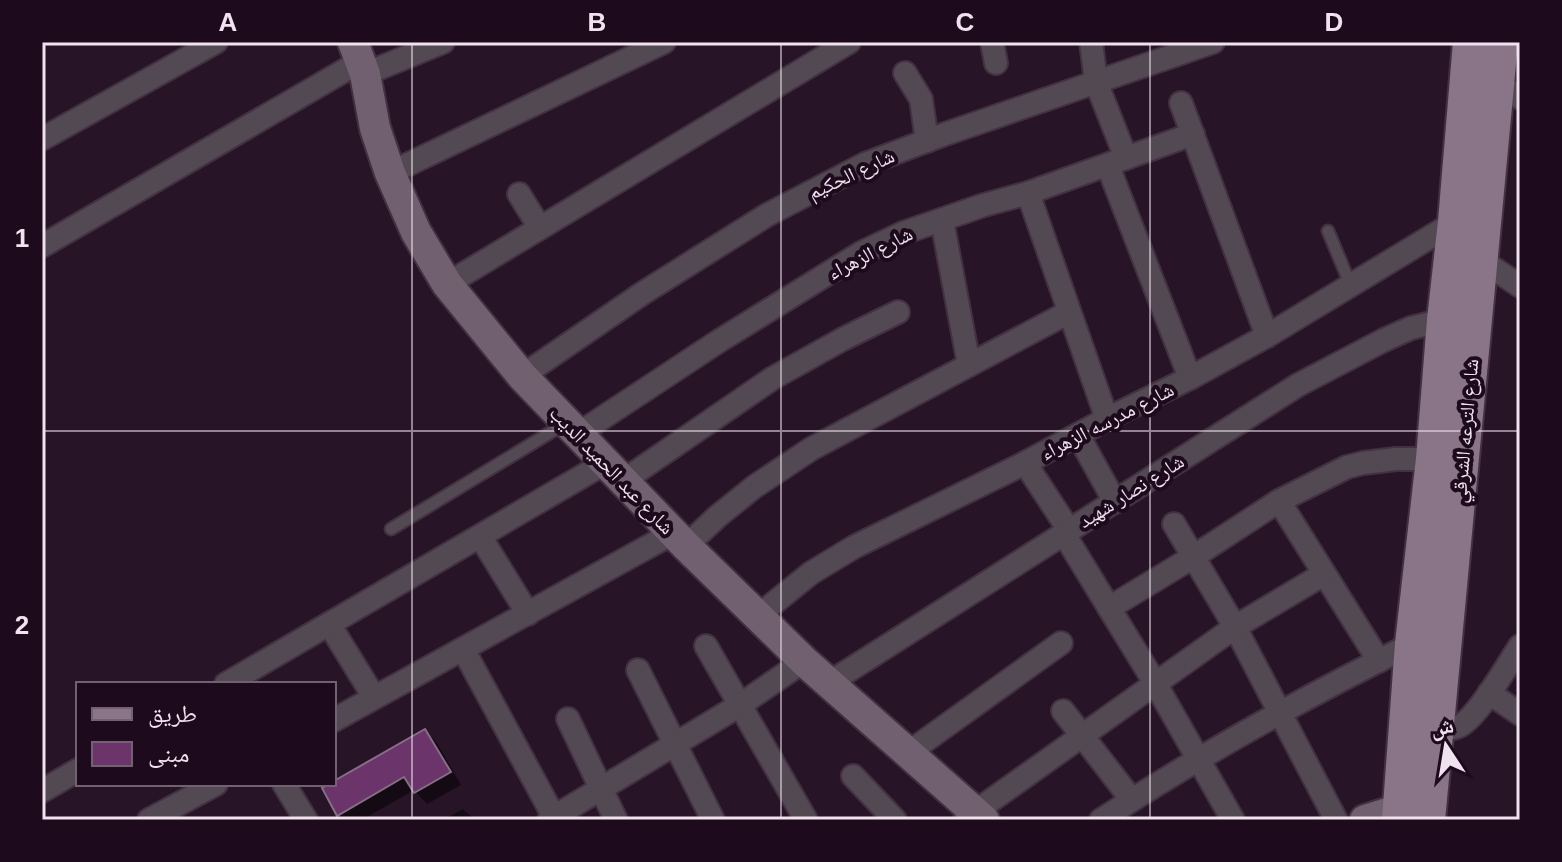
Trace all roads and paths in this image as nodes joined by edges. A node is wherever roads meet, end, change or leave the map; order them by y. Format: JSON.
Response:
{"nodes":[{"id":1,"x":216,"y":42,"type":"edge"},
{"id":2,"x":443,"y":42,"type":"edge"},
{"id":3,"x":664,"y":42,"type":"edge"},
{"id":4,"x":849,"y":42,"type":"edge"},
{"id":5,"x":1091,"y":42,"type":"edge"},
{"id":6,"x":1213,"y":42,"type":"edge"},
{"id":7,"x":1470,"y":42,"type":"edge"},
{"id":8,"x":1501,"y":42,"type":"edge"},
{"id":9,"x":359,"y":59,"type":"edge"},
{"id":10,"x":905,"y":73,"type":"dead end"},
{"id":11,"x":1096,"y":82,"type":"junction"},
{"id":12,"x":1509,"y":90,"type":"edge"},
{"id":13,"x":1181,"y":103,"type":"dead end"},
{"id":14,"x":1193,"y":134,"type":"junction"},
{"id":15,"x":42,"y":139,"type":"edge"},
{"id":16,"x":927,"y":141,"type":"junction"},
{"id":17,"x":1117,"y":162,"type":"junction"},
{"id":18,"x":390,"y":173,"type":"junction"},
{"id":19,"x":1028,"y":193,"type":"junction"},
{"id":20,"x":519,"y":194,"type":"dead end"},
{"id":21,"x":942,"y":220,"type":"junction"},
{"id":22,"x":1455,"y":222,"type":"junction"},
{"id":23,"x":540,"y":228,"type":"junction"},
{"id":24,"x":1328,"y":231,"type":"dead end"},
{"id":25,"x":42,"y":246,"type":"edge"},
{"id":26,"x":1481,"y":260,"type":"junction"},
{"id":27,"x":447,"y":284,"type":"junction"},
{"id":28,"x":1351,"y":286,"type":"junction"},
{"id":29,"x":1520,"y":286,"type":"edge"},
{"id":30,"x":898,"y":312,"type":"dead end"},
{"id":31,"x":1069,"y":312,"type":"junction"},
{"id":32,"x":1444,"y":320,"type":"junction"},
{"id":33,"x":1267,"y":336,"type":"junction"},
{"id":34,"x":969,"y":365,"type":"junction"},
{"id":35,"x":522,"y":376,"type":"junction"},
{"id":36,"x":1190,"y":378,"type":"junction"},
{"id":37,"x":1107,"y":419,"type":"junction"},
{"id":38,"x":572,"y":428,"type":"junction"},
{"id":39,"x":1078,"y":435,"type":"junction"},
{"id":40,"x":1433,"y":459,"type":"junction"},
{"id":41,"x":1025,"y":463,"type":"junction"},
{"id":42,"x":614,"y":472,"type":"junction"},
{"id":43,"x":1279,"y":501,"type":"junction"},
{"id":44,"x":1115,"y":502,"type":"junction"},
{"id":45,"x":1174,"y":524,"type":"dead end"},
{"id":46,"x":391,"y":529,"type":"dead end"},
{"id":47,"x":1066,"y":532,"type":"junction"},
{"id":48,"x":480,"y":536,"type":"junction"},
{"id":49,"x":680,"y":540,"type":"junction"},
{"id":50,"x":1193,"y":557,"type":"junction"},
{"id":51,"x":1324,"y":574,"type":"junction"},
{"id":52,"x":1109,"y":608,"type":"junction"},
{"id":53,"x":528,"y":614,"type":"junction"},
{"id":54,"x":758,"y":616,"type":"junction"},
{"id":55,"x":329,"y":624,"type":"junction"},
{"id":56,"x":1235,"y":627,"type":"junction"},
{"id":57,"x":1061,"y":643,"type":"dead end"},
{"id":58,"x":1412,"y":644,"type":"junction"},
{"id":59,"x":706,"y":646,"type":"dead end"},
{"id":60,"x":1520,"y":646,"type":"edge"},
{"id":61,"x":463,"y":649,"type":"junction"},
{"id":62,"x":804,"y":661,"type":"junction"},
{"id":63,"x":1379,"y":661,"type":"junction"},
{"id":64,"x":638,"y":670,"type":"dead end"},
{"id":65,"x":229,"y":682,"type":"edge"},
{"id":66,"x":829,"y":683,"type":"junction"},
{"id":67,"x":1155,"y":683,"type":"junction"},
{"id":68,"x":1489,"y":693,"type":"junction"},
{"id":69,"x":374,"y":697,"type":"junction"},
{"id":70,"x":740,"y":705,"type":"junction"},
{"id":71,"x":1063,"y":711,"type":"dead end"},
{"id":72,"x":1280,"y":713,"type":"junction"},
{"id":73,"x":1520,"y":714,"type":"edge"},
{"id":74,"x":336,"y":719,"type":"edge"},
{"id":75,"x":568,"y":719,"type":"dead end"},
{"id":76,"x":1437,"y":726,"type":"junction"},
{"id":77,"x":1082,"y":735,"type":"junction"},
{"id":78,"x":675,"y":743,"type":"junction"},
{"id":79,"x":908,"y":753,"type":"junction"},
{"id":80,"x":1199,"y":760,"type":"junction"},
{"id":81,"x":76,"y":771,"type":"edge"},
{"id":82,"x":853,"y":776,"type":"dead end"},
{"id":83,"x":209,"y":786,"type":"edge"},
{"id":84,"x":285,"y":786,"type":"edge"},
{"id":85,"x":601,"y":788,"type":"junction"},
{"id":86,"x":42,"y":791,"type":"edge"},
{"id":87,"x":1132,"y":800,"type":"junction"},
{"id":88,"x":184,"y":812,"type":"edge"},
{"id":89,"x":1409,"y":816,"type":"edge"},
{"id":90,"x":974,"y":817,"type":"edge"},
{"id":91,"x":1110,"y":818,"type":"edge"},
{"id":92,"x":551,"y":819,"type":"edge"},
{"id":93,"x":149,"y":820,"type":"edge"},
{"id":94,"x":306,"y":820,"type":"edge"},
{"id":95,"x":616,"y":820,"type":"edge"},
{"id":96,"x":713,"y":820,"type":"edge"},
{"id":97,"x":806,"y":820,"type":"edge"},
{"id":98,"x":895,"y":820,"type":"edge"},
{"id":99,"x":1233,"y":820,"type":"edge"},
{"id":100,"x":1336,"y":820,"type":"edge"},
{"id":101,"x":1365,"y":820,"type":"edge"}],
"edges":[{"from":1,"to":15,"type":"street"},
{"from":2,"to":9,"type":"street"},
{"from":3,"to":18,"type":"street"},
{"from":4,"to":23,"type":"street"},
{"from":5,"to":11,"type":"street"},
{"from":6,"to":11,"type":"street","name":"شارع الحكيم"},
{"from":7,"to":22,"type":"main road","name":"شارع الترعه الشرقي"},
{"from":8,"to":12,"type":"main road","name":"شارع الترعه الشرقي"},
{"from":9,"to":18,"type":"street","name":"شارع عبد الحميد الديب"},
{"from":9,"to":25,"type":"street"},
{"from":10,"to":16,"type":"street"},
{"from":11,"to":16,"type":"street","name":"شارع الحكيم"},
{"from":11,"to":17,"type":"street"},
{"from":12,"to":26,"type":"main road","name":"شارع الترعه الشرقي"},
{"from":13,"to":14,"type":"street"},
{"from":14,"to":17,"type":"street","name":"شارع الزهراء"},
{"from":14,"to":33,"type":"street"},
{"from":16,"to":35,"type":"street","name":"شارع الحكيم"},
{"from":17,"to":19,"type":"street","name":"شارع الزهراء"},
{"from":17,"to":36,"type":"street"},
{"from":18,"to":27,"type":"street","name":"شارع عبد الحميد الديب"},
{"from":19,"to":21,"type":"street","name":"شارع الزهراء"},
{"from":19,"to":31,"type":"street"},
{"from":20,"to":23,"type":"street"},
{"from":21,"to":34,"type":"street"},
{"from":21,"to":38,"type":"street","name":"شارع الزهراء"},
{"from":22,"to":28,"type":"street","name":"شارع مدرسه الزهراء"},
{"from":22,"to":32,"type":"main road","name":"شارع الترعه الشرقي"},
{"from":23,"to":27,"type":"street"},
{"from":24,"to":28,"type":"lane"},
{"from":26,"to":29,"type":"street"},
{"from":26,"to":76,"type":"main road","name":"شارع الترعه الشرقي"},
{"from":27,"to":35,"type":"street","name":"شارع عبد الحميد الديب"},
{"from":28,"to":33,"type":"street","name":"شارع مدرسه الزهراء"},
{"from":30,"to":42,"type":"street"},
{"from":31,"to":34,"type":"street"},
{"from":31,"to":37,"type":"street"},
{"from":32,"to":40,"type":"main road","name":"شارع الترعه الشرقي"},
{"from":32,"to":44,"type":"street","name":"شارع نصار شهيد"},
{"from":33,"to":36,"type":"street","name":"شارع مدرسه الزهراء"},
{"from":34,"to":49,"type":"street"},
{"from":35,"to":38,"type":"street","name":"شارع عبد الحميد الديب"},
{"from":36,"to":37,"type":"street","name":"شارع مدرسه الزهراء"},
{"from":37,"to":39,"type":"street","name":"شارع مدرسه الزهراء"},
{"from":38,"to":42,"type":"street","name":"شارع عبد الحميد الديب"},
{"from":38,"to":46,"type":"lane"},
{"from":39,"to":41,"type":"street","name":"شارع مدرسه الزهراء"},
{"from":39,"to":44,"type":"street"},
{"from":40,"to":43,"type":"street"},
{"from":40,"to":58,"type":"main road","name":"شارع الترعه الشرقي"},
{"from":41,"to":47,"type":"street"},
{"from":41,"to":54,"type":"street","name":"شارع مدرسه الزهراء"},
{"from":42,"to":48,"type":"street"},
{"from":42,"to":49,"type":"street","name":"شارع عبد الحميد الديب"},
{"from":43,"to":50,"type":"street"},
{"from":43,"to":51,"type":"street"},
{"from":44,"to":47,"type":"street","name":"شارع نصار شهيد"},
{"from":45,"to":50,"type":"street"},
{"from":47,"to":52,"type":"street"},
{"from":47,"to":66,"type":"street","name":"شارع نصار شهيد"},
{"from":48,"to":53,"type":"street"},
{"from":48,"to":55,"type":"street"},
{"from":49,"to":53,"type":"street"},
{"from":49,"to":54,"type":"street","name":"شارع عبد الحميد الديب"},
{"from":50,"to":52,"type":"street"},
{"from":50,"to":56,"type":"street"},
{"from":51,"to":56,"type":"street"},
{"from":51,"to":63,"type":"street"},
{"from":52,"to":67,"type":"street"},
{"from":53,"to":61,"type":"street"},
{"from":54,"to":62,"type":"street","name":"شارع عبد الحميد الديب"},
{"from":55,"to":65,"type":"street"},
{"from":55,"to":69,"type":"street"},
{"from":56,"to":67,"type":"street"},
{"from":56,"to":72,"type":"street"},
{"from":57,"to":79,"type":"street"},
{"from":58,"to":63,"type":"street"},
{"from":58,"to":89,"type":"main road","name":"شارع الترعه الشرقي"},
{"from":59,"to":70,"type":"street"},
{"from":60,"to":68,"type":"street"},
{"from":61,"to":69,"type":"street"},
{"from":61,"to":92,"type":"street"},
{"from":62,"to":66,"type":"street","name":"شارع عبد الحميد الديب"},
{"from":62,"to":70,"type":"street"},
{"from":63,"to":72,"type":"street"},
{"from":64,"to":78,"type":"street"},
{"from":66,"to":79,"type":"street","name":"شارع عبد الحميد الديب"},
{"from":67,"to":77,"type":"street"},
{"from":67,"to":80,"type":"street"},
{"from":68,"to":73,"type":"street"},
{"from":68,"to":76,"type":"street"},
{"from":69,"to":74,"type":"street"},
{"from":70,"to":78,"type":"street"},
{"from":70,"to":97,"type":"street"},
{"from":71,"to":77,"type":"street"},
{"from":72,"to":80,"type":"street"},
{"from":72,"to":100,"type":"street"},
{"from":75,"to":85,"type":"street"},
{"from":76,"to":89,"type":"main road","name":"شارع الترعه الشرقي"},
{"from":77,"to":87,"type":"street"},
{"from":77,"to":90,"type":"street"},
{"from":78,"to":85,"type":"street"},
{"from":78,"to":96,"type":"street"},
{"from":79,"to":90,"type":"street","name":"شارع عبد الحميد الديب"},
{"from":80,"to":87,"type":"street"},
{"from":80,"to":99,"type":"street"},
{"from":81,"to":86,"type":"street"},
{"from":82,"to":98,"type":"street"},
{"from":83,"to":88,"type":"street"},
{"from":84,"to":94,"type":"street"},
{"from":85,"to":92,"type":"street"},
{"from":85,"to":95,"type":"street"},
{"from":87,"to":91,"type":"street"},
{"from":88,"to":93,"type":"street"},
{"from":89,"to":101,"type":"street"}]}
